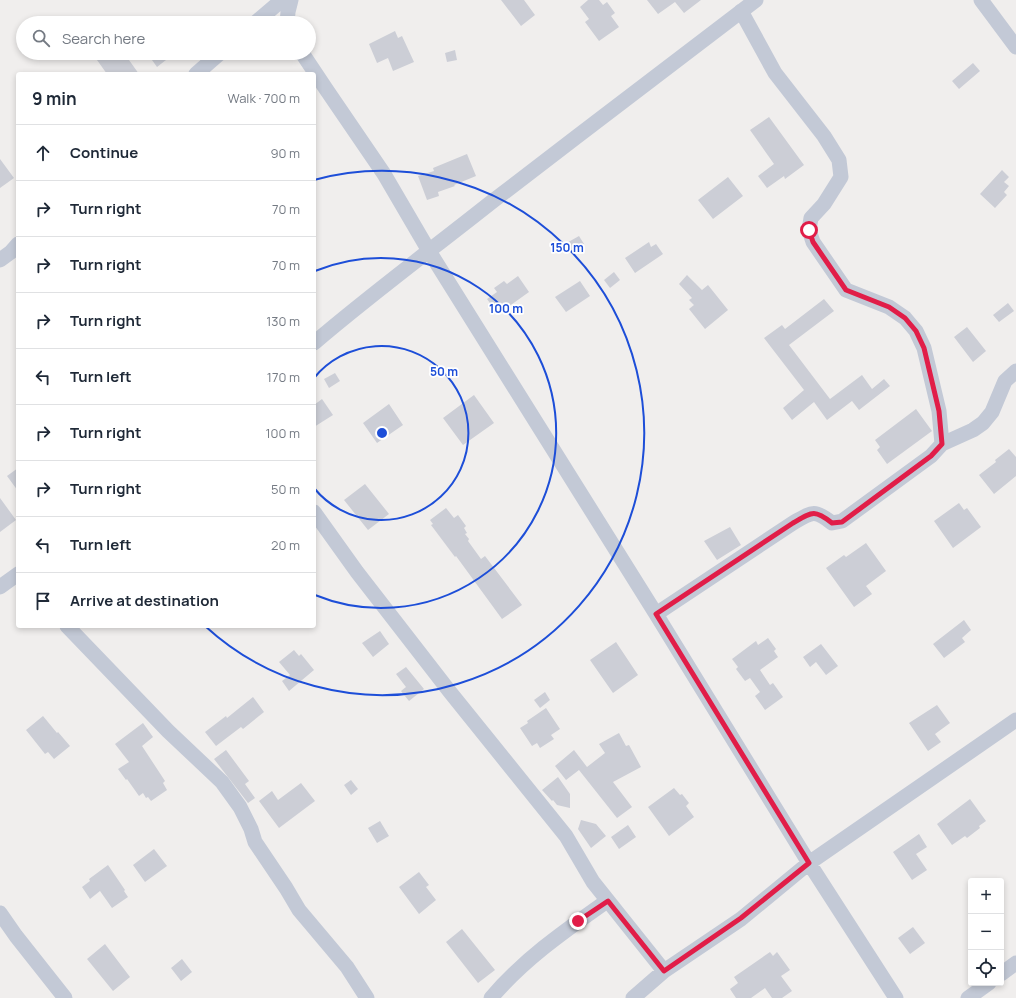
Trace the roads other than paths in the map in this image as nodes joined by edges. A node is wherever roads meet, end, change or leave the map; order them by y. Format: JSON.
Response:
{"nodes":[{"id":1,"x":282,"y":0,"type":"edge"},
{"id":2,"x":291,"y":0,"type":"edge"},
{"id":3,"x":756,"y":0,"type":"edge"},
{"id":4,"x":981,"y":0,"type":"edge"},
{"id":5,"x":741,"y":11,"type":"junction"},
{"id":6,"x":263,"y":16,"type":"edge"},
{"id":7,"x":288,"y":16,"type":"edge"},
{"id":8,"x":1016,"y":48,"type":"edge"},
{"id":9,"x":212,"y":60,"type":"edge"},
{"id":10,"x":307,"y":60,"type":"edge"},
{"id":11,"x":198,"y":72,"type":"edge"},
{"id":12,"x":315,"y":72,"type":"edge"},
{"id":13,"x":316,"y":74,"type":"edge"},
{"id":14,"x":16,"y":246,"type":"edge"},
{"id":15,"x":429,"y":252,"type":"junction"},
{"id":16,"x":0,"y":260,"type":"edge"},
{"id":17,"x":316,"y":342,"type":"edge"},
{"id":18,"x":1016,"y":371,"type":"edge"},
{"id":19,"x":942,"y":444,"type":"junction"},
{"id":20,"x":316,"y":515,"type":"edge"},
{"id":21,"x":16,"y":575,"type":"edge"},
{"id":22,"x":0,"y":587,"type":"edge"},
{"id":23,"x":656,"y":614,"type":"junction"},
{"id":24,"x":69,"y":628,"type":"edge"},
{"id":25,"x":1016,"y":720,"type":"edge"},
{"id":26,"x":809,"y":863,"type":"junction"},
{"id":27,"x":608,"y":901,"type":"junction"},
{"id":28,"x":0,"y":913,"type":"edge"},
{"id":29,"x":1016,"y":963,"type":"edge"},
{"id":30,"x":664,"y":971,"type":"junction"},
{"id":31,"x":1004,"y":972,"type":"edge"},
{"id":32,"x":47,"y":976,"type":"junction"},
{"id":33,"x":985,"y":986,"type":"edge"},
{"id":34,"x":60,"y":998,"type":"edge"},
{"id":35,"x":65,"y":998,"type":"edge"},
{"id":36,"x":367,"y":998,"type":"edge"},
{"id":37,"x":491,"y":998,"type":"edge"},
{"id":38,"x":633,"y":998,"type":"edge"},
{"id":39,"x":896,"y":998,"type":"edge"},
{"id":40,"x":968,"y":998,"type":"edge"}],
"edges":[{"from":1,"to":6,"type":"street"},
{"from":2,"to":7,"type":"street"},
{"from":3,"to":5,"type":"street"},
{"from":4,"to":8,"type":"street"},
{"from":5,"to":15,"type":"street"},
{"from":5,"to":19,"type":"street"},
{"from":9,"to":11,"type":"street"},
{"from":10,"to":12,"type":"street"},
{"from":13,"to":15,"type":"street"},
{"from":14,"to":16,"type":"street"},
{"from":15,"to":17,"type":"street"},
{"from":15,"to":23,"type":"street"},
{"from":18,"to":19,"type":"street"},
{"from":19,"to":23,"type":"street"},
{"from":20,"to":27,"type":"street"},
{"from":21,"to":22,"type":"street"},
{"from":23,"to":26,"type":"street"},
{"from":24,"to":36,"type":"street"},
{"from":25,"to":26,"type":"street"},
{"from":26,"to":30,"type":"street"},
{"from":26,"to":39,"type":"street"},
{"from":27,"to":30,"type":"street"},
{"from":27,"to":37,"type":"street"},
{"from":28,"to":32,"type":"street"},
{"from":29,"to":31,"type":"street"},
{"from":30,"to":38,"type":"street"},
{"from":32,"to":34,"type":"street"},
{"from":32,"to":35,"type":"street"},
{"from":33,"to":40,"type":"street"}]}
